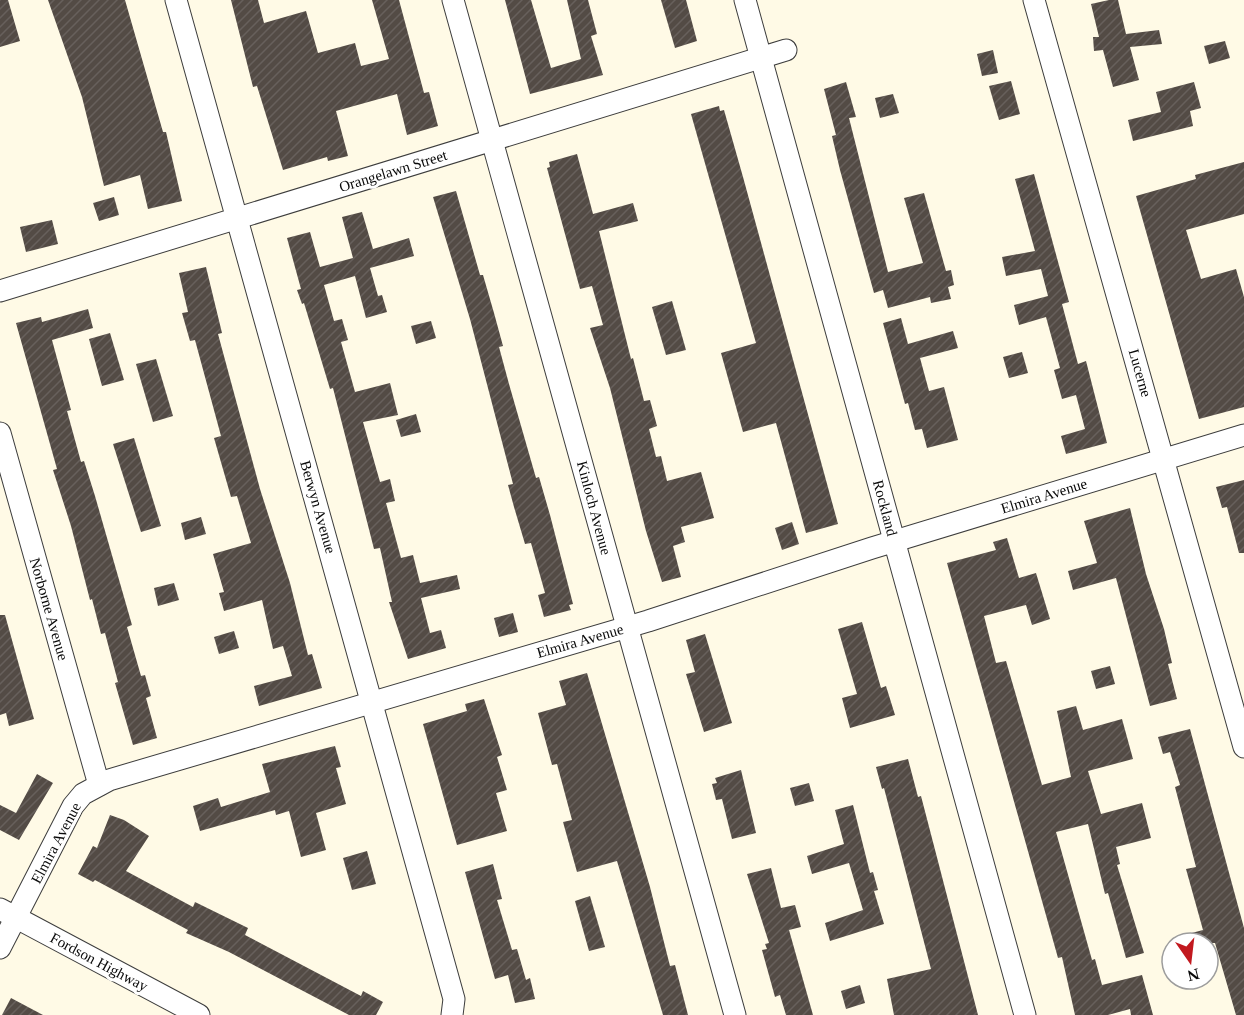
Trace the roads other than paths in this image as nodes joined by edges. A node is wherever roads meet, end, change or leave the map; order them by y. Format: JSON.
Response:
{"nodes":[{"id":1,"x":176,"y":0,"type":"edge"},
{"id":2,"x":453,"y":0,"type":"edge"},
{"id":3,"x":745,"y":0,"type":"edge"},
{"id":4,"x":1034,"y":0,"type":"edge"},
{"id":5,"x":786,"y":50,"type":"dead end"},
{"id":6,"x":760,"y":58,"type":"junction"},
{"id":7,"x":492,"y":140,"type":"junction"},
{"id":8,"x":237,"y":219,"type":"junction"},
{"id":9,"x":0,"y":291,"type":"edge"},
{"id":10,"x":0,"y":434,"type":"edge"},
{"id":11,"x":1244,"y":435,"type":"edge"},
{"id":12,"x":1164,"y":459,"type":"junction"},
{"id":13,"x":894,"y":541,"type":"junction"},
{"id":14,"x":627,"y":627,"type":"junction"},
{"id":15,"x":372,"y":701,"type":"junction"},
{"id":16,"x":1244,"y":747,"type":"edge"},
{"id":17,"x":99,"y":785,"type":"junction"},
{"id":18,"x":8,"y":913,"type":"edge"},
{"id":19,"x":0,"y":948,"type":"edge"},
{"id":20,"x":199,"y":1015,"type":"edge"},
{"id":21,"x":452,"y":1015,"type":"edge"},
{"id":22,"x":735,"y":1015,"type":"edge"},
{"id":23,"x":1025,"y":1015,"type":"edge"}],
"edges":[{"from":1,"to":8,"type":"street","name":"Berwyn Avenue"},
{"from":2,"to":7,"type":"street","name":"Kinloch Avenue"},
{"from":3,"to":6,"type":"street","name":"Rockland"},
{"from":4,"to":12,"type":"street","name":"Lucerne"},
{"from":5,"to":6,"type":"street","name":"Orangelawn Street"},
{"from":6,"to":7,"type":"street","name":"Orangelawn Street"},
{"from":6,"to":13,"type":"street","name":"Rockland"},
{"from":7,"to":8,"type":"street","name":"Orangelawn Street"},
{"from":7,"to":14,"type":"street","name":"Kinloch Avenue"},
{"from":8,"to":9,"type":"street","name":"Orangelawn Street"},
{"from":8,"to":15,"type":"street","name":"Berwyn Avenue"},
{"from":10,"to":17,"type":"street","name":"Norborne Avenue"},
{"from":11,"to":12,"type":"street","name":"Elmira Avenue"},
{"from":12,"to":13,"type":"street","name":"Elmira Avenue"},
{"from":12,"to":16,"type":"street","name":"Lucerne"},
{"from":13,"to":14,"type":"street","name":"Elmira Avenue"},
{"from":13,"to":23,"type":"street","name":"Rockland"},
{"from":14,"to":15,"type":"street","name":"Elmira Avenue"},
{"from":14,"to":22,"type":"street","name":"Kinloch Avenue"},
{"from":15,"to":17,"type":"street","name":"Elmira Avenue"},
{"from":15,"to":21,"type":"street","name":"Berwyn Avenue"},
{"from":17,"to":18,"type":"street","name":"Elmira Avenue"},
{"from":18,"to":19,"type":"street","name":"Elmira Avenue"},
{"from":18,"to":20,"type":"street","name":"Fordson Highway"}]}
